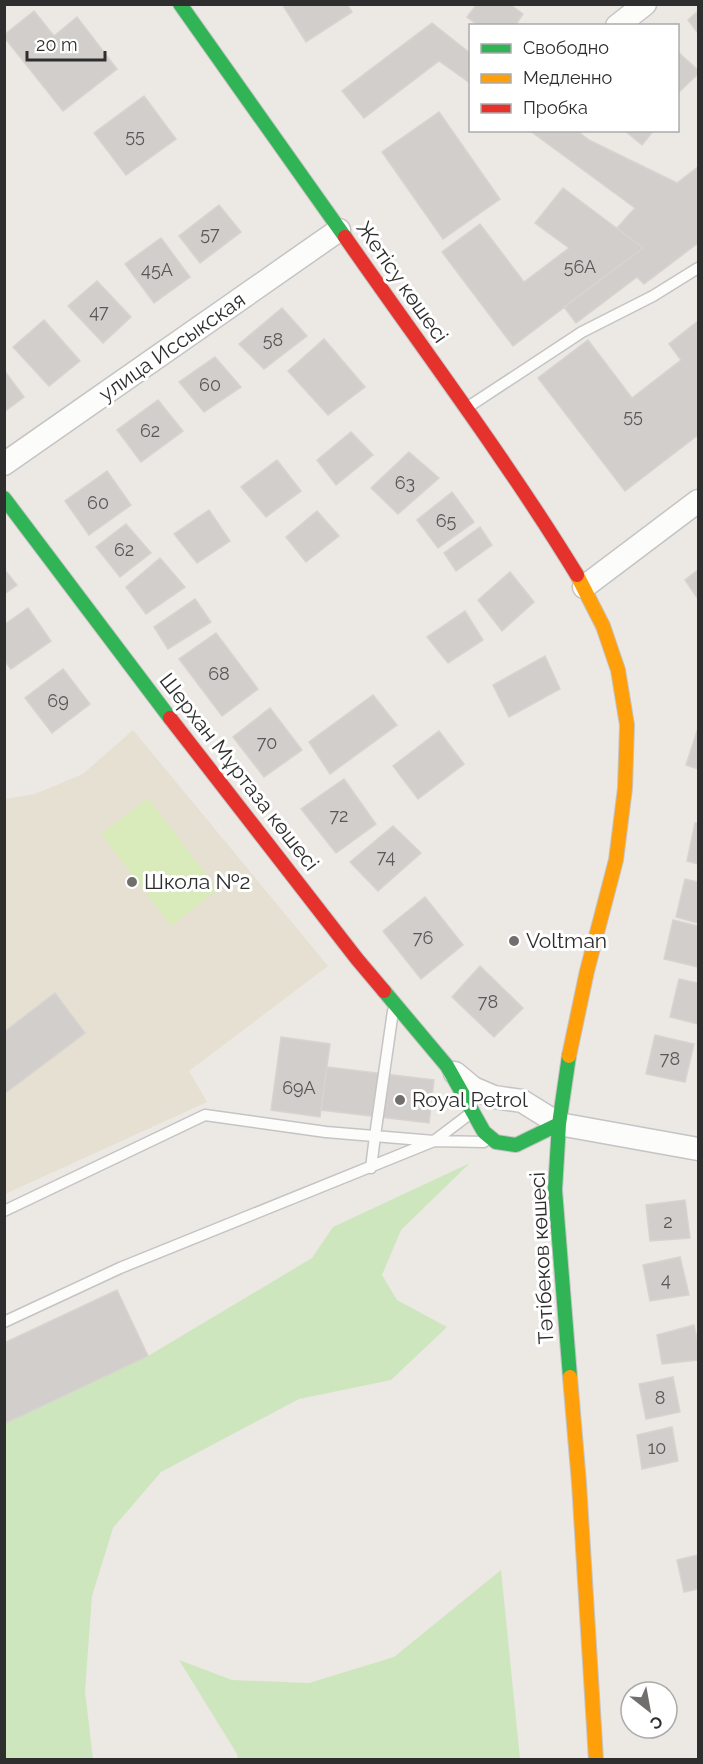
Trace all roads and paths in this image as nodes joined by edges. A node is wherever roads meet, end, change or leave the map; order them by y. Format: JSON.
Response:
{"nodes":[{"id":1,"x":180,"y":4,"type":"edge"},
{"id":2,"x":645,"y":4,"type":"edge"},
{"id":3,"x":620,"y":24,"type":"edge"},
{"id":4,"x":339,"y":230,"type":"junction"},
{"id":5,"x":699,"y":268,"type":"edge"},
{"id":6,"x":466,"y":409,"type":"junction"},
{"id":7,"x":4,"y":464,"type":"edge"},
{"id":8,"x":4,"y":498,"type":"edge"},
{"id":9,"x":699,"y":501,"type":"edge"},
{"id":10,"x":584,"y":587,"type":"junction"},
{"id":11,"x":394,"y":1005,"type":"junction"},
{"id":12,"x":447,"y":1066,"type":"joint"},
{"id":13,"x":483,"y":1105,"type":"junction"},
{"id":14,"x":559,"y":1124,"type":"junction"},
{"id":15,"x":375,"y":1136,"type":"junction"},
{"id":16,"x":434,"y":1141,"type":"junction"},
{"id":17,"x":496,"y":1142,"type":"junction"},
{"id":18,"x":699,"y":1149,"type":"edge"},
{"id":19,"x":371,"y":1168,"type":"junction"},
{"id":20,"x":4,"y":1210,"type":"edge"},
{"id":21,"x":4,"y":1322,"type":"edge"},
{"id":22,"x":596,"y":1760,"type":"edge"}],
"edges":[{"from":1,"to":4,"type":"main road","name":"Жетісу көшесі"},
{"from":2,"to":3,"type":"street"},
{"from":4,"to":6,"type":"main road","name":"Жетісу көшесі"},
{"from":4,"to":7,"type":"street","name":"улица Иссыкская"},
{"from":5,"to":6,"type":"lane"},
{"from":6,"to":10,"type":"main road","name":"Жетісу көшесі"},
{"from":8,"to":11,"type":"main road","name":"Шерхан Мұртаза көшесі"},
{"from":9,"to":10,"type":"street"},
{"from":10,"to":14,"type":"main road","name":"Тәтібеков көшесі"},
{"from":11,"to":12,"type":"main road","name":"Шерхан Мұртаза көшесі"},
{"from":11,"to":15,"type":"lane"},
{"from":12,"to":13,"type":"street"},
{"from":13,"to":14,"type":"street"},
{"from":13,"to":16,"type":"lane"},
{"from":13,"to":17,"type":"main road"},
{"from":14,"to":17,"type":"main road"},
{"from":14,"to":18,"type":"street"},
{"from":14,"to":22,"type":"main road","name":"Тәтібеков көшесі"},
{"from":15,"to":16,"type":"lane"},
{"from":15,"to":19,"type":"lane"},
{"from":15,"to":20,"type":"lane"},
{"from":16,"to":17,"type":"lane"},
{"from":16,"to":19,"type":"lane"},
{"from":19,"to":21,"type":"lane"}]}
